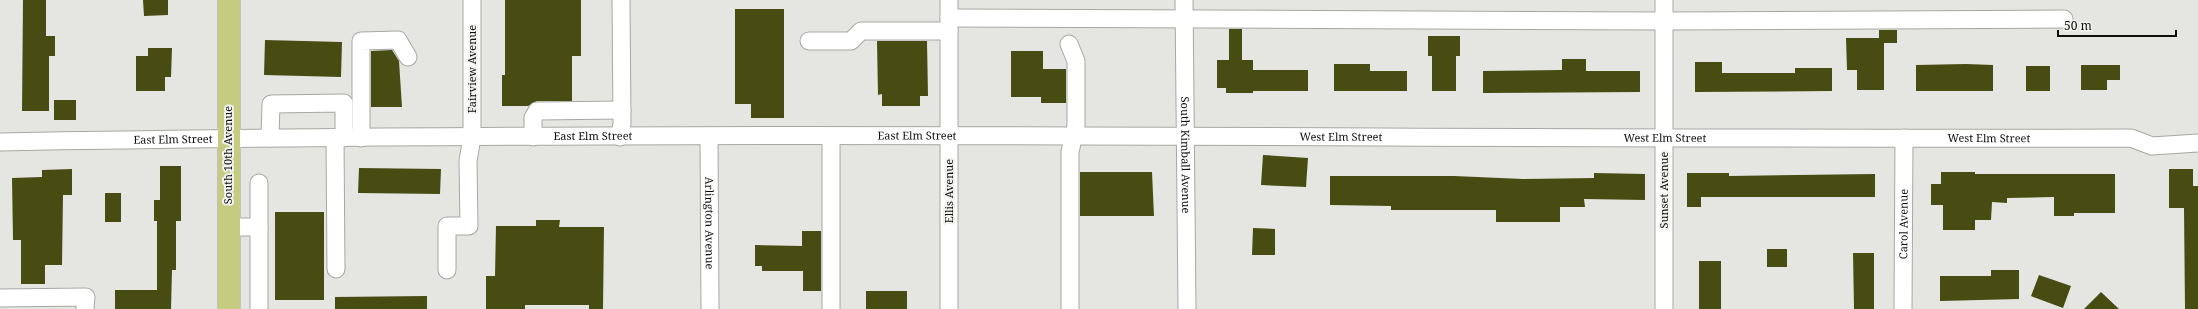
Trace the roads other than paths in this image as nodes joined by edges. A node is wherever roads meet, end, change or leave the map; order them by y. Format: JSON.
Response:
{"nodes":[{"id":1,"x":229,"y":0,"type":"edge"},
{"id":2,"x":472,"y":0,"type":"edge"},
{"id":3,"x":621,"y":0,"type":"edge"},
{"id":4,"x":949,"y":0,"type":"edge"},
{"id":5,"x":1184,"y":0,"type":"edge"},
{"id":6,"x":1664,"y":0,"type":"edge"},
{"id":7,"x":2064,"y":19,"type":"dead end"},
{"id":8,"x":1184,"y":21,"type":"junction"},
{"id":9,"x":1664,"y":21,"type":"junction"},
{"id":10,"x":949,"y":24,"type":"junction"},
{"id":11,"x":809,"y":41,"type":"dead end"},
{"id":12,"x":1069,"y":44,"type":"dead end"},
{"id":13,"x":408,"y":57,"type":"dead end"},
{"id":14,"x":622,"y":110,"type":"junction"},
{"id":15,"x":831,"y":136,"type":"junction"},
{"id":16,"x":949,"y":136,"type":"junction"},
{"id":17,"x":472,"y":137,"type":"junction"},
{"id":18,"x":532,"y":137,"type":"junction"},
{"id":19,"x":620,"y":137,"type":"junction"},
{"id":20,"x":709,"y":137,"type":"junction"},
{"id":21,"x":1073,"y":137,"type":"junction"},
{"id":22,"x":228,"y":138,"type":"junction"},
{"id":23,"x":270,"y":138,"type":"junction"},
{"id":24,"x":339,"y":138,"type":"junction"},
{"id":25,"x":361,"y":138,"type":"junction"},
{"id":26,"x":1186,"y":138,"type":"junction"},
{"id":27,"x":1664,"y":138,"type":"junction"},
{"id":28,"x":1904,"y":138,"type":"junction"},
{"id":29,"x":0,"y":142,"type":"edge"},
{"id":30,"x":2198,"y":143,"type":"edge"},
{"id":31,"x":259,"y":183,"type":"dead end"},
{"id":32,"x":228,"y":227,"type":"junction"},
{"id":33,"x":259,"y":227,"type":"junction"},
{"id":34,"x":336,"y":269,"type":"dead end"},
{"id":35,"x":447,"y":270,"type":"dead end"},
{"id":36,"x":0,"y":298,"type":"edge"},
{"id":37,"x":85,"y":303,"type":"edge"},
{"id":38,"x":229,"y":309,"type":"edge"},
{"id":39,"x":259,"y":309,"type":"edge"},
{"id":40,"x":710,"y":309,"type":"edge"},
{"id":41,"x":830,"y":309,"type":"edge"},
{"id":42,"x":949,"y":309,"type":"edge"},
{"id":43,"x":1070,"y":309,"type":"edge"},
{"id":44,"x":1187,"y":309,"type":"edge"},
{"id":45,"x":1664,"y":309,"type":"edge"},
{"id":46,"x":1903,"y":309,"type":"edge"}],
"edges":[{"from":1,"to":22,"type":"main road","name":"South 10th Avenue"},
{"from":2,"to":17,"type":"street","name":"Fairview Avenue"},
{"from":3,"to":14,"type":"street"},
{"from":4,"to":10,"type":"street","name":"Ellis Avenue"},
{"from":5,"to":8,"type":"street","name":"South Kimball Avenue"},
{"from":6,"to":9,"type":"street","name":"Sunset Avenue"},
{"from":7,"to":9,"type":"street"},
{"from":8,"to":9,"type":"street"},
{"from":8,"to":10,"type":"street"},
{"from":8,"to":26,"type":"street","name":"South Kimball Avenue"},
{"from":9,"to":27,"type":"street","name":"Sunset Avenue"},
{"from":10,"to":11,"type":"street"},
{"from":10,"to":16,"type":"street","name":"Ellis Avenue"},
{"from":12,"to":21,"type":"street"},
{"from":13,"to":25,"type":"street"},
{"from":14,"to":18,"type":"street"},
{"from":14,"to":19,"type":"street"},
{"from":15,"to":16,"type":"street","name":"East Elm Street"},
{"from":15,"to":20,"type":"street","name":"East Elm Street"},
{"from":15,"to":41,"type":"street"},
{"from":16,"to":21,"type":"street","name":"East Elm Street"},
{"from":16,"to":42,"type":"street","name":"Ellis Avenue"},
{"from":17,"to":18,"type":"street","name":"East Elm Street"},
{"from":17,"to":25,"type":"street","name":"East Elm Street"},
{"from":17,"to":35,"type":"street","name":"Fairview Avenue"},
{"from":18,"to":19,"type":"street","name":"East Elm Street"},
{"from":19,"to":20,"type":"street","name":"East Elm Street"},
{"from":20,"to":40,"type":"street","name":"Arlington Avenue"},
{"from":21,"to":26,"type":"street","name":"East Elm Street"},
{"from":21,"to":43,"type":"street"},
{"from":22,"to":23,"type":"street","name":"East Elm Street"},
{"from":22,"to":29,"type":"street","name":"East Elm Street"},
{"from":22,"to":32,"type":"main road","name":"South 10th Avenue"},
{"from":23,"to":24,"type":"street","name":"East Elm Street"},
{"from":23,"to":24,"type":"street"},
{"from":24,"to":25,"type":"street","name":"East Elm Street"},
{"from":24,"to":34,"type":"street"},
{"from":26,"to":27,"type":"street","name":"West Elm Street"},
{"from":26,"to":44,"type":"street","name":"South Kimball Avenue"},
{"from":27,"to":28,"type":"street","name":"West Elm Street"},
{"from":27,"to":45,"type":"street","name":"Sunset Avenue"},
{"from":28,"to":30,"type":"street","name":"West Elm Street"},
{"from":28,"to":46,"type":"street","name":"Carol Avenue"},
{"from":31,"to":33,"type":"street"},
{"from":32,"to":33,"type":"street"},
{"from":32,"to":38,"type":"main road","name":"South 10th Avenue"},
{"from":33,"to":39,"type":"street"},
{"from":36,"to":37,"type":"street"}]}
